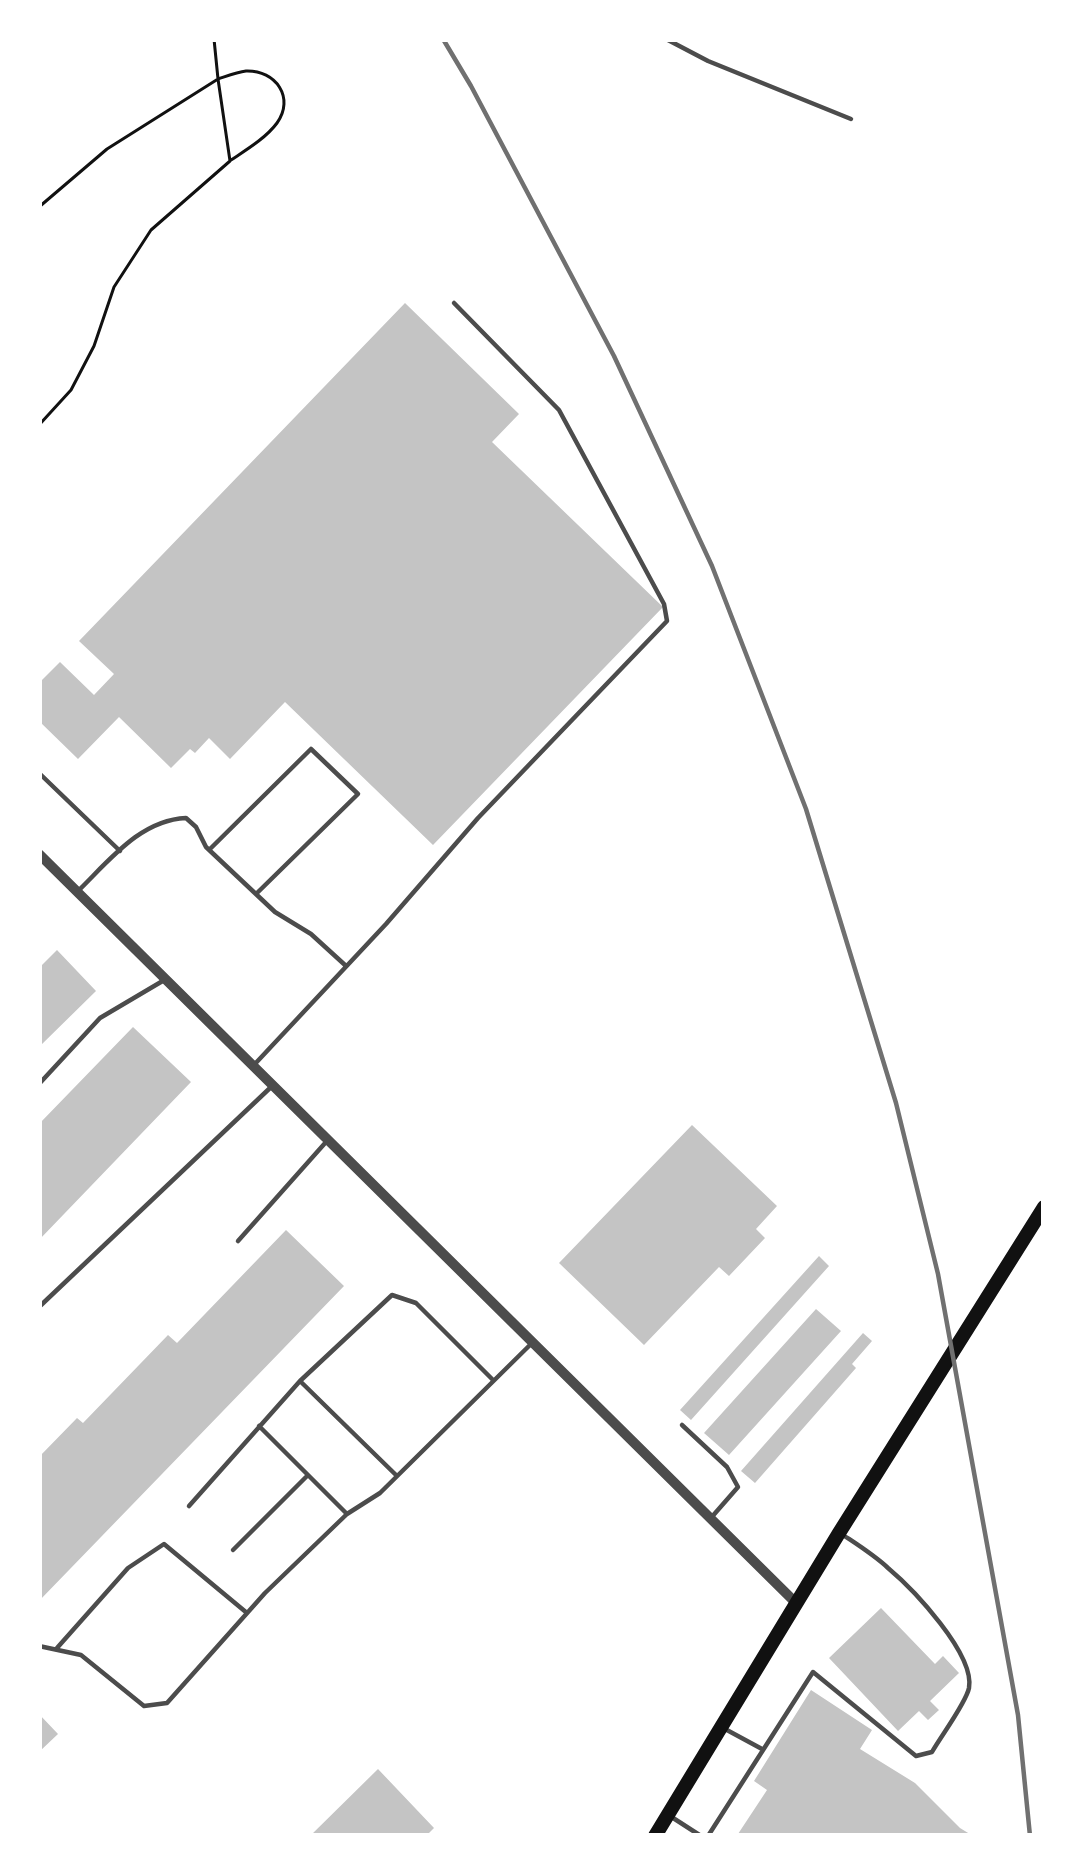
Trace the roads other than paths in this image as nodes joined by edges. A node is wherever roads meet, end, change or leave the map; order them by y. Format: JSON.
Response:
{"nodes":[{"id":1,"x":666,"y":39,"type":"edge"},
{"id":2,"x":851,"y":119,"type":"dead end"},
{"id":3,"x":454,"y":303,"type":"dead end"},
{"id":4,"x":39,"y":772,"type":"edge"},
{"id":5,"x":120,"y":850,"type":"junction"},
{"id":6,"x":209,"y":850,"type":"junction"},
{"id":7,"x":41,"y":861,"type":"edge"},
{"id":8,"x":77,"y":892,"type":"junction"},
{"id":9,"x":256,"y":894,"type":"junction"},
{"id":10,"x":346,"y":966,"type":"junction"},
{"id":11,"x":166,"y":980,"type":"junction"},
{"id":12,"x":253,"y":1066,"type":"junction"},
{"id":13,"x":39,"y":1084,"type":"edge"},
{"id":14,"x":273,"y":1085,"type":"junction"},
{"id":15,"x":328,"y":1140,"type":"junction"},
{"id":16,"x":1044,"y":1208,"type":"edge"},
{"id":17,"x":238,"y":1241,"type":"dead end"},
{"id":18,"x":39,"y":1307,"type":"edge"},
{"id":19,"x":532,"y":1343,"type":"junction"},
{"id":20,"x":493,"y":1380,"type":"junction"},
{"id":21,"x":299,"y":1381,"type":"junction"},
{"id":22,"x":260,"y":1426,"type":"junction"},
{"id":23,"x":682,"y":1426,"type":"dead end"},
{"id":24,"x":308,"y":1475,"type":"junction"},
{"id":25,"x":397,"y":1476,"type":"junction"},
{"id":26,"x":189,"y":1506,"type":"dead end"},
{"id":27,"x":347,"y":1514,"type":"junction"},
{"id":28,"x":710,"y":1519,"type":"junction"},
{"id":29,"x":839,"y":1532,"type":"junction"},
{"id":30,"x":233,"y":1550,"type":"dead end"},
{"id":31,"x":796,"y":1604,"type":"junction"},
{"id":32,"x":247,"y":1613,"type":"junction"},
{"id":33,"x":39,"y":1646,"type":"edge"},
{"id":34,"x":56,"y":1650,"type":"junction"},
{"id":35,"x":722,"y":1727,"type":"junction"},
{"id":36,"x":762,"y":1749,"type":"junction"},
{"id":37,"x":668,"y":1815,"type":"junction"},
{"id":38,"x":655,"y":1836,"type":"edge"},
{"id":39,"x":704,"y":1836,"type":"edge"}],
"edges":[{"from":1,"to":2,"type":"lane"},
{"from":3,"to":10,"type":"lane"},
{"from":4,"to":5,"type":"lane"},
{"from":5,"to":6,"type":"lane"},
{"from":5,"to":8,"type":"lane"},
{"from":6,"to":9,"type":"lane"},
{"from":6,"to":9,"type":"lane"},
{"from":7,"to":8,"type":"street"},
{"from":8,"to":11,"type":"street"},
{"from":9,"to":10,"type":"lane"},
{"from":10,"to":12,"type":"lane"},
{"from":11,"to":12,"type":"street"},
{"from":11,"to":13,"type":"lane"},
{"from":12,"to":14,"type":"street"},
{"from":14,"to":15,"type":"street"},
{"from":14,"to":18,"type":"lane"},
{"from":15,"to":17,"type":"lane"},
{"from":15,"to":19,"type":"street"},
{"from":16,"to":29,"type":"main road"},
{"from":19,"to":20,"type":"lane"},
{"from":19,"to":28,"type":"street"},
{"from":20,"to":21,"type":"lane"},
{"from":20,"to":25,"type":"lane"},
{"from":21,"to":22,"type":"lane"},
{"from":21,"to":25,"type":"lane"},
{"from":22,"to":24,"type":"lane"},
{"from":22,"to":26,"type":"lane"},
{"from":23,"to":28,"type":"lane"},
{"from":24,"to":27,"type":"lane"},
{"from":24,"to":30,"type":"lane"},
{"from":25,"to":27,"type":"lane"},
{"from":27,"to":32,"type":"lane"},
{"from":28,"to":31,"type":"street"},
{"from":29,"to":31,"type":"main road"},
{"from":29,"to":36,"type":"lane"},
{"from":31,"to":35,"type":"main road"},
{"from":32,"to":34,"type":"lane"},
{"from":32,"to":34,"type":"lane"},
{"from":33,"to":34,"type":"lane"},
{"from":35,"to":36,"type":"lane"},
{"from":35,"to":37,"type":"main road"},
{"from":36,"to":39,"type":"lane"},
{"from":37,"to":38,"type":"main road"},
{"from":37,"to":39,"type":"lane"}]}
